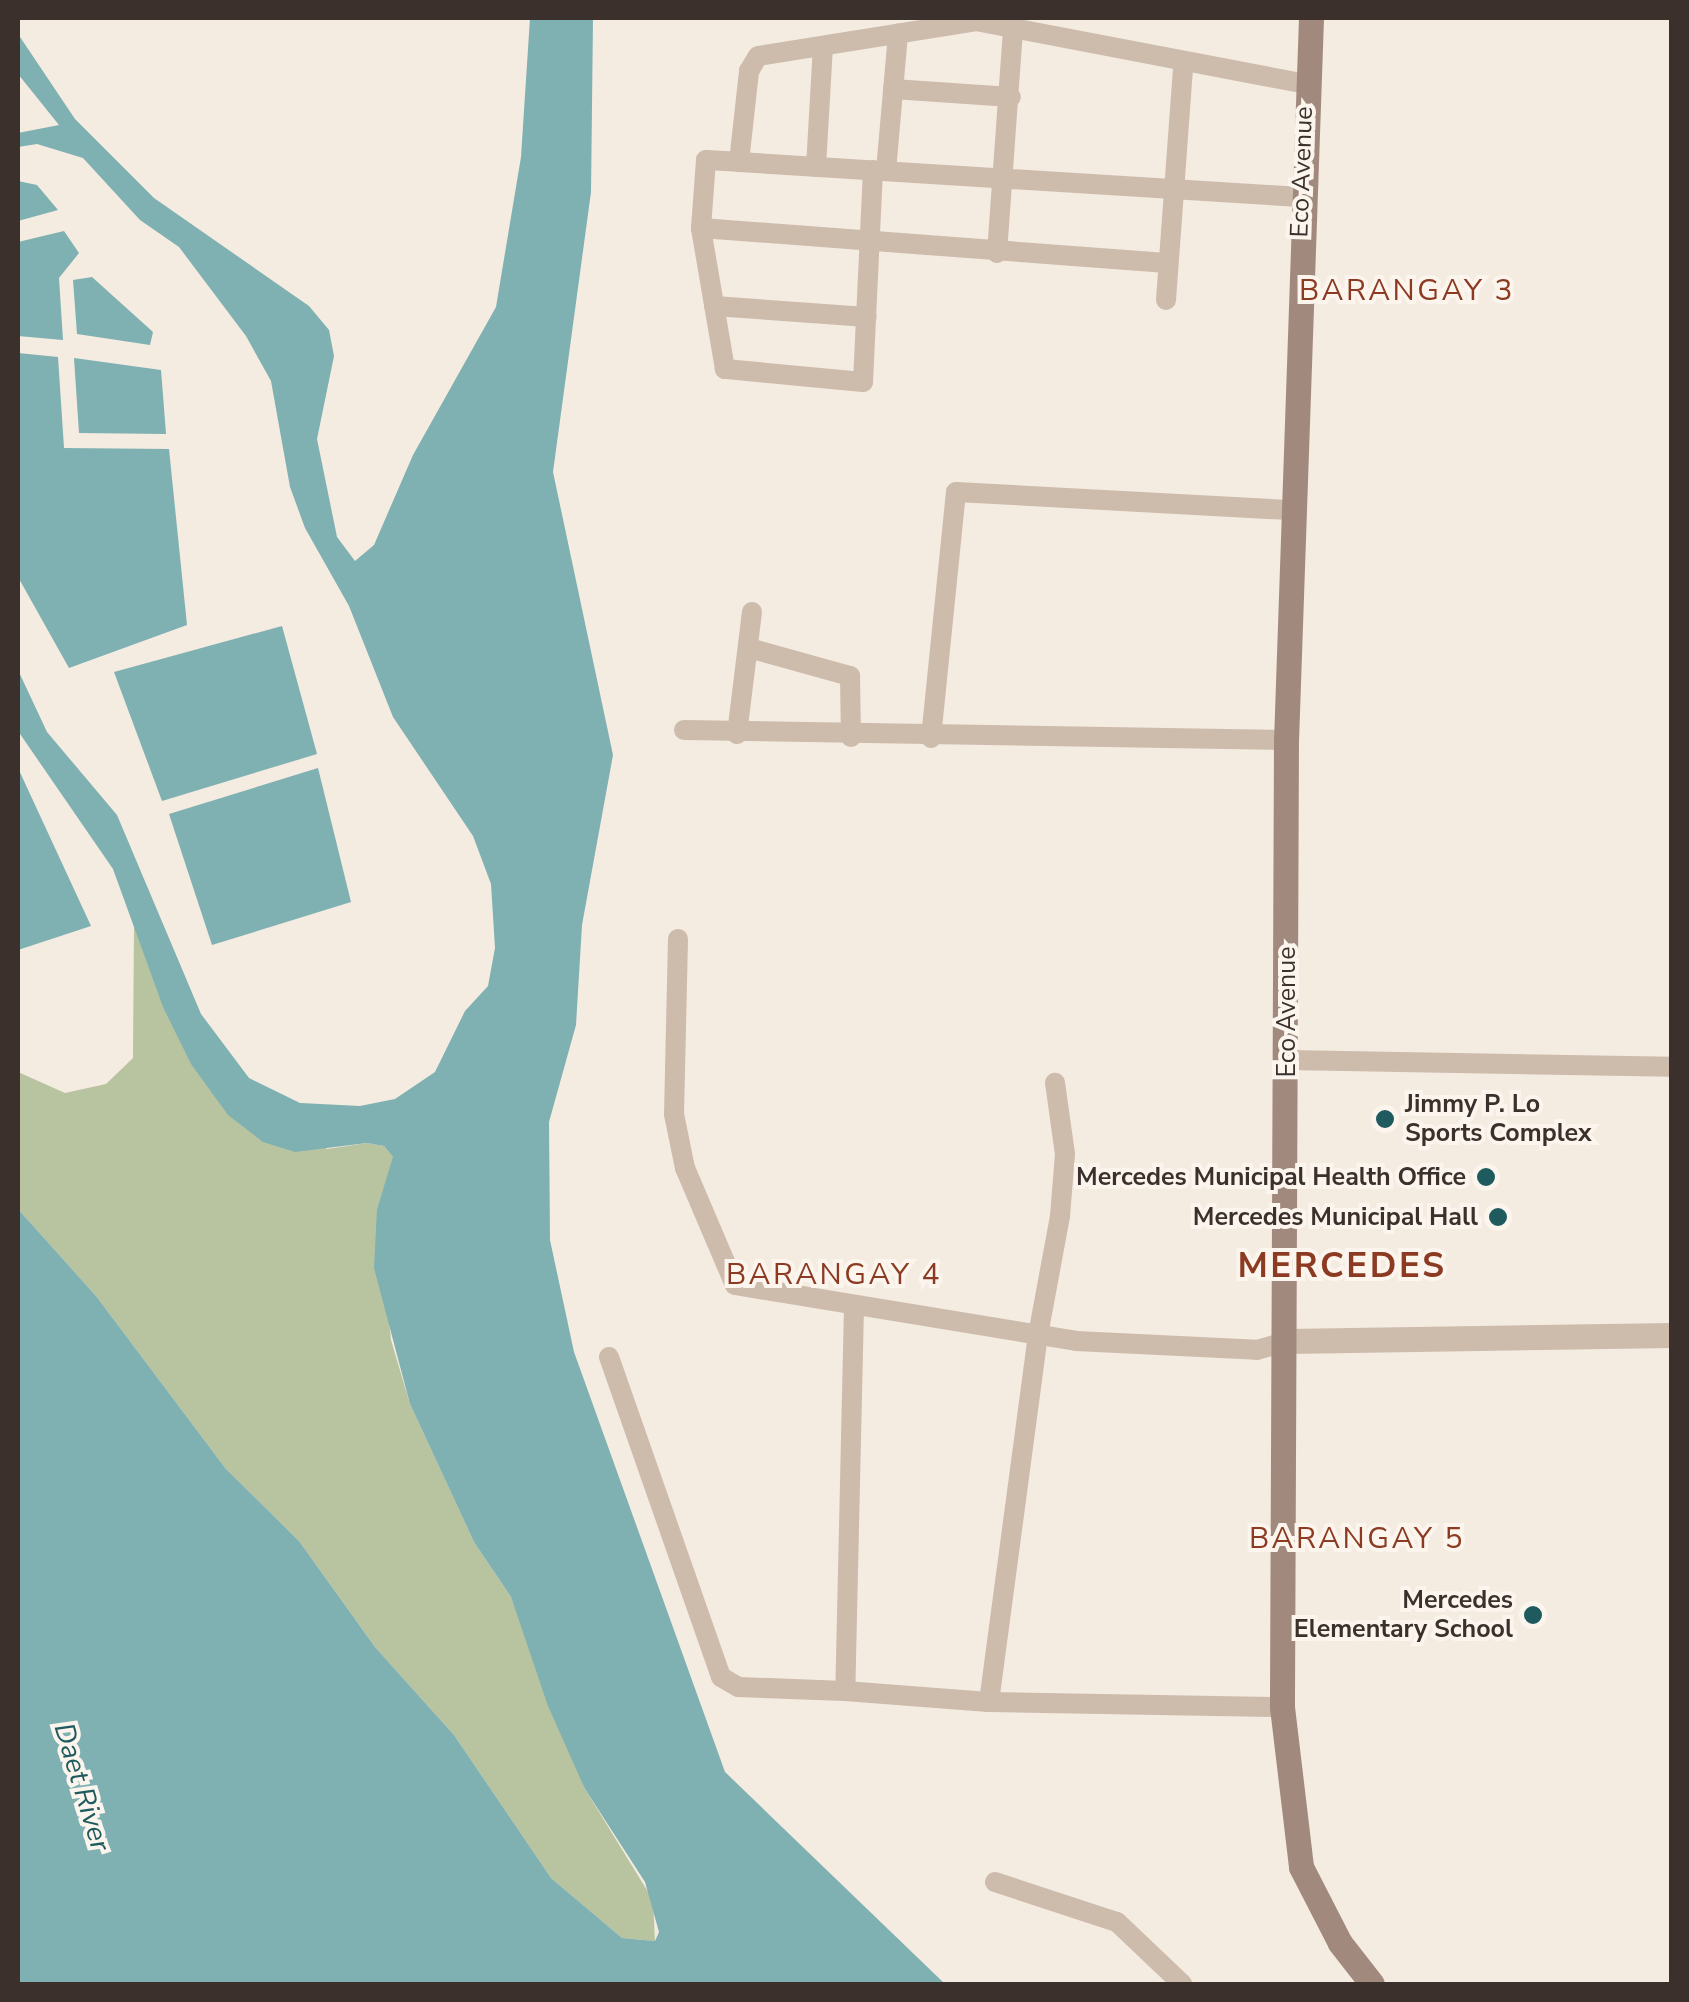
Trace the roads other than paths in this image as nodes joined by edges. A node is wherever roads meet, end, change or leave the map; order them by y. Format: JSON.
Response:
{"nodes":[{"id":1,"x":1311,"y":18,"type":"edge"},
{"id":2,"x":1012,"y":29,"type":"junction"},
{"id":3,"x":898,"y":34,"type":"junction"},
{"id":4,"x":823,"y":46,"type":"junction"},
{"id":5,"x":1183,"y":66,"type":"junction"},
{"id":6,"x":1305,"y":84,"type":"junction"},
{"id":7,"x":893,"y":89,"type":"junction"},
{"id":8,"x":1011,"y":98,"type":"junction"},
{"id":9,"x":740,"y":162,"type":"junction"},
{"id":10,"x":816,"y":167,"type":"junction"},
{"id":11,"x":879,"y":171,"type":"junction"},
{"id":12,"x":1004,"y":178,"type":"junction"},
{"id":13,"x":1172,"y":189,"type":"junction"},
{"id":14,"x":1300,"y":196,"type":"junction"},
{"id":15,"x":701,"y":228,"type":"junction"},
{"id":16,"x":872,"y":246,"type":"junction"},
{"id":17,"x":997,"y":253,"type":"junction"},
{"id":18,"x":1167,"y":264,"type":"junction"},
{"id":19,"x":1166,"y":300,"type":"dead end"},
{"id":20,"x":714,"y":306,"type":"junction"},
{"id":21,"x":867,"y":317,"type":"junction"},
{"id":22,"x":1291,"y":510,"type":"junction"},
{"id":23,"x":752,"y":612,"type":"dead end"},
{"id":24,"x":749,"y":648,"type":"junction"},
{"id":25,"x":684,"y":730,"type":"dead end"},
{"id":26,"x":737,"y":734,"type":"junction"},
{"id":27,"x":852,"y":737,"type":"junction"},
{"id":28,"x":931,"y":738,"type":"junction"},
{"id":29,"x":1286,"y":740,"type":"junction"},
{"id":30,"x":678,"y":939,"type":"dead end"},
{"id":31,"x":1287,"y":1060,"type":"junction"},
{"id":32,"x":1672,"y":1067,"type":"edge"},
{"id":33,"x":1054,"y":1083,"type":"dead end"},
{"id":34,"x":854,"y":1307,"type":"junction"},
{"id":35,"x":1038,"y":1335,"type":"junction"},
{"id":36,"x":1672,"y":1336,"type":"edge"},
{"id":37,"x":1288,"y":1341,"type":"junction"},
{"id":38,"x":609,"y":1357,"type":"dead end"},
{"id":39,"x":845,"y":1690,"type":"junction"},
{"id":40,"x":990,"y":1702,"type":"junction"},
{"id":41,"x":1282,"y":1707,"type":"junction"},
{"id":42,"x":995,"y":1882,"type":"dead end"},
{"id":43,"x":1182,"y":1984,"type":"edge"},
{"id":44,"x":1372,"y":1984,"type":"edge"}],
"edges":[{"from":1,"to":6,"type":"main road","name":"Eco Avenue"},
{"from":2,"to":3,"type":"street"},
{"from":2,"to":5,"type":"street"},
{"from":2,"to":8,"type":"street"},
{"from":3,"to":4,"type":"street"},
{"from":3,"to":7,"type":"street"},
{"from":4,"to":9,"type":"street"},
{"from":4,"to":10,"type":"street"},
{"from":5,"to":6,"type":"street"},
{"from":5,"to":13,"type":"street"},
{"from":6,"to":14,"type":"main road","name":"Eco Avenue"},
{"from":7,"to":8,"type":"street"},
{"from":7,"to":11,"type":"street"},
{"from":8,"to":12,"type":"street"},
{"from":9,"to":10,"type":"street"},
{"from":9,"to":15,"type":"street"},
{"from":10,"to":11,"type":"street"},
{"from":11,"to":12,"type":"street"},
{"from":11,"to":16,"type":"street"},
{"from":12,"to":13,"type":"street"},
{"from":12,"to":17,"type":"street"},
{"from":13,"to":14,"type":"street"},
{"from":13,"to":18,"type":"street"},
{"from":14,"to":22,"type":"main road","name":"Eco Avenue"},
{"from":15,"to":16,"type":"street"},
{"from":15,"to":20,"type":"street"},
{"from":16,"to":17,"type":"street"},
{"from":16,"to":21,"type":"street"},
{"from":17,"to":18,"type":"street"},
{"from":18,"to":19,"type":"street"},
{"from":20,"to":21,"type":"street"},
{"from":20,"to":21,"type":"street"},
{"from":22,"to":28,"type":"street"},
{"from":22,"to":29,"type":"main road","name":"Eco Avenue"},
{"from":23,"to":24,"type":"street"},
{"from":24,"to":26,"type":"street"},
{"from":24,"to":27,"type":"street"},
{"from":25,"to":26,"type":"street"},
{"from":26,"to":27,"type":"street"},
{"from":27,"to":28,"type":"street"},
{"from":28,"to":29,"type":"street"},
{"from":29,"to":31,"type":"main road","name":"Eco Avenue"},
{"from":30,"to":34,"type":"street"},
{"from":31,"to":32,"type":"street"},
{"from":31,"to":37,"type":"main road","name":"Eco Avenue"},
{"from":33,"to":35,"type":"street"},
{"from":34,"to":35,"type":"street"},
{"from":34,"to":39,"type":"street"},
{"from":35,"to":37,"type":"street"},
{"from":35,"to":40,"type":"street"},
{"from":36,"to":37,"type":"street"},
{"from":37,"to":41,"type":"main road","name":"Eco Avenue"},
{"from":38,"to":39,"type":"street"},
{"from":39,"to":40,"type":"street"},
{"from":40,"to":41,"type":"street"},
{"from":41,"to":44,"type":"main road","name":"Eco Avenue"},
{"from":42,"to":43,"type":"street"}]}
